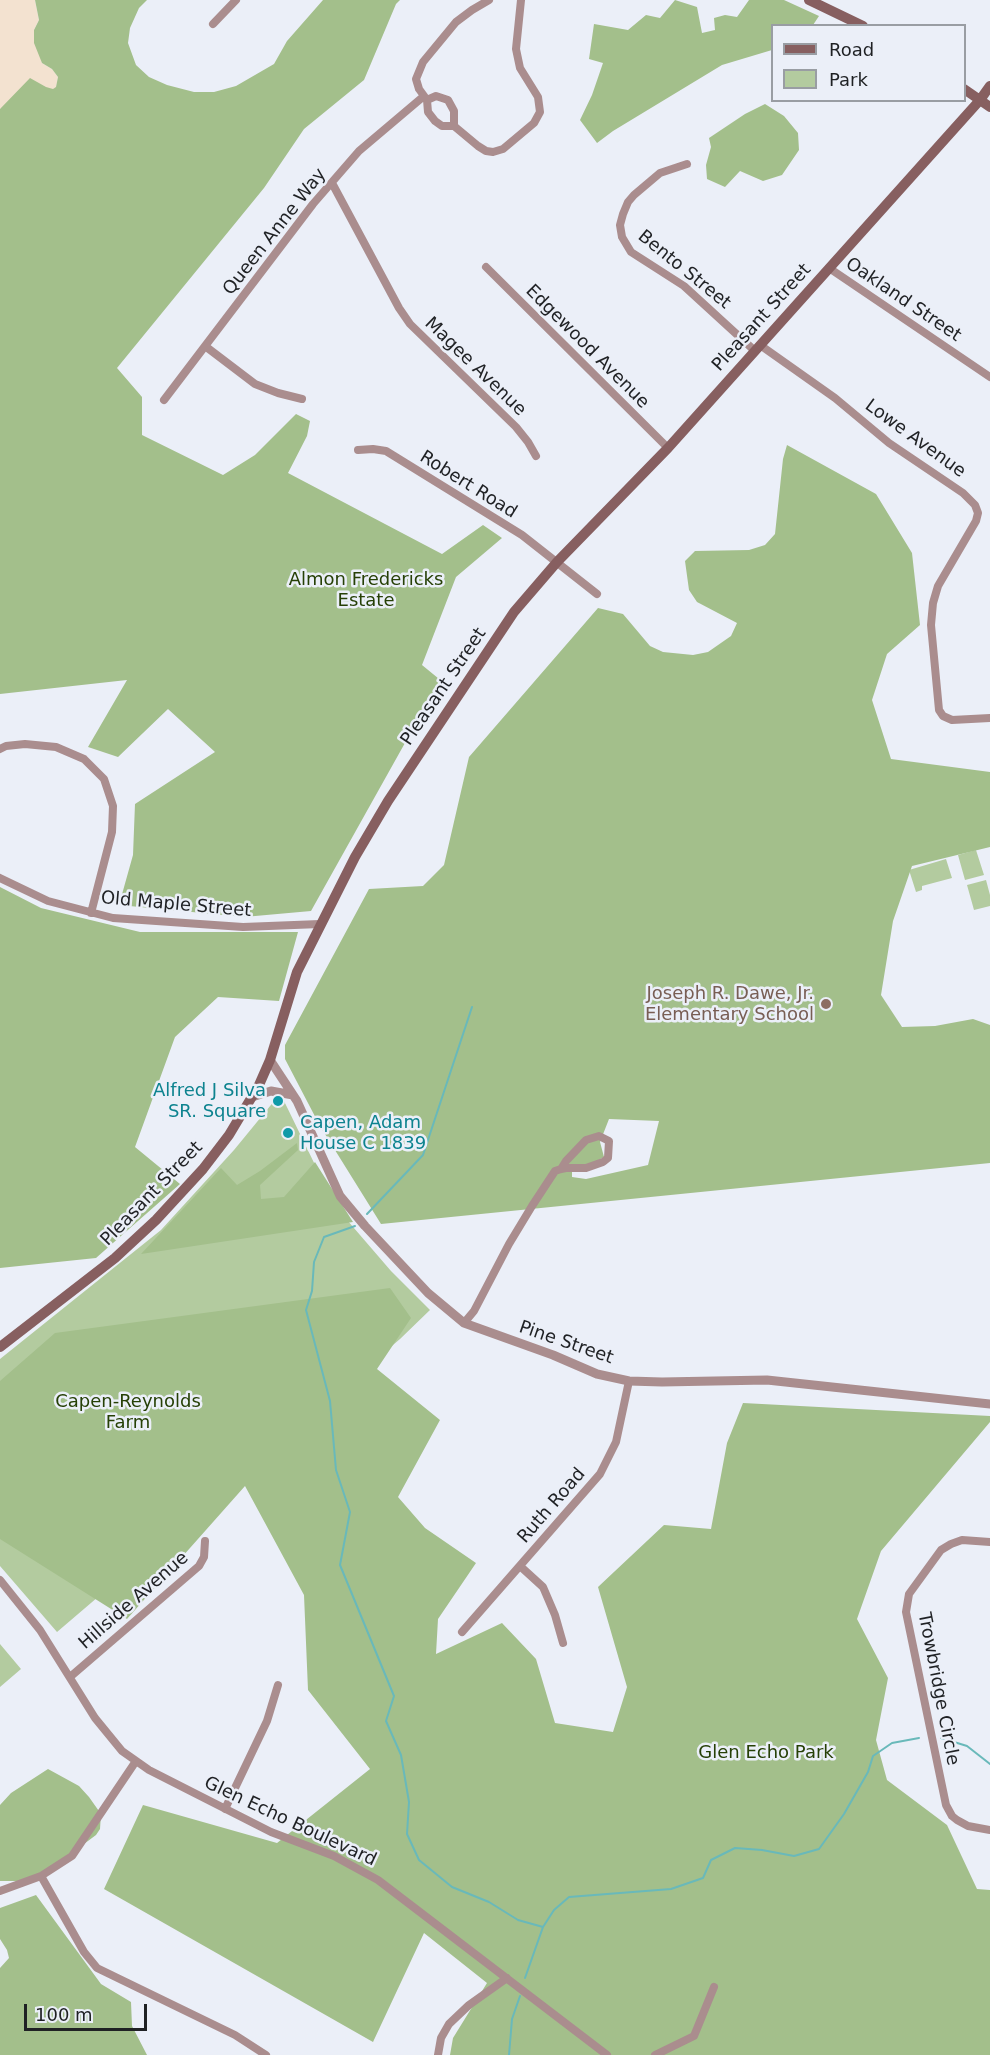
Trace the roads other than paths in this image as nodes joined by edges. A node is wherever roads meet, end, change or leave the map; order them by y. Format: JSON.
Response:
{"nodes":[{"id":1,"x":236,"y":0,"type":"edge"},
{"id":2,"x":489,"y":0,"type":"edge"},
{"id":3,"x":521,"y":0,"type":"edge"},
{"id":4,"x":809,"y":0,"type":"edge"},
{"id":5,"x":213,"y":24,"type":"dead end"},
{"id":6,"x":859,"y":24,"type":"edge"},
{"id":7,"x":990,"y":86,"type":"edge"},
{"id":8,"x":966,"y":90,"type":"edge"},
{"id":9,"x":425,"y":98,"type":"junction"},
{"id":10,"x":980,"y":100,"type":"junction"},
{"id":11,"x":990,"y":107,"type":"edge"},
{"id":12,"x":454,"y":126,"type":"junction"},
{"id":13,"x":687,"y":164,"type":"dead end"},
{"id":14,"x":332,"y":183,"type":"junction"},
{"id":15,"x":486,"y":267,"type":"dead end"},
{"id":16,"x":829,"y":268,"type":"junction"},
{"id":17,"x":204,"y":346,"type":"junction"},
{"id":18,"x":757,"y":348,"type":"junction"},
{"id":19,"x":990,"y":377,"type":"edge"},
{"id":20,"x":302,"y":399,"type":"dead end"},
{"id":21,"x":164,"y":400,"type":"dead end"},
{"id":22,"x":668,"y":448,"type":"junction"},
{"id":23,"x":358,"y":450,"type":"dead end"},
{"id":24,"x":536,"y":456,"type":"dead end"},
{"id":25,"x":556,"y":562,"type":"junction"},
{"id":26,"x":597,"y":594,"type":"dead end"},
{"id":27,"x":990,"y":718,"type":"edge"},
{"id":28,"x":0,"y":749,"type":"edge"},
{"id":29,"x":0,"y":878,"type":"edge"},
{"id":30,"x":91,"y":913,"type":"junction"},
{"id":31,"x":320,"y":924,"type":"junction"},
{"id":32,"x":270,"y":1060,"type":"junction"},
{"id":33,"x":292,"y":1095,"type":"junction"},
{"id":34,"x":252,"y":1097,"type":"junction"},
{"id":35,"x":561,"y":1169,"type":"junction"},
{"id":36,"x":464,"y":1323,"type":"junction"},
{"id":37,"x":0,"y":1347,"type":"edge"},
{"id":38,"x":629,"y":1381,"type":"junction"},
{"id":39,"x":990,"y":1404,"type":"edge"},
{"id":40,"x":205,"y":1541,"type":"dead end"},
{"id":41,"x":990,"y":1542,"type":"edge"},
{"id":42,"x":520,"y":1566,"type":"junction"},
{"id":43,"x":0,"y":1580,"type":"edge"},
{"id":44,"x":462,"y":1632,"type":"dead end"},
{"id":45,"x":562,"y":1643,"type":"dead end"},
{"id":46,"x":70,"y":1677,"type":"junction"},
{"id":47,"x":278,"y":1685,"type":"dead end"},
{"id":48,"x":135,"y":1761,"type":"junction"},
{"id":49,"x":225,"y":1809,"type":"junction"},
{"id":50,"x":990,"y":1830,"type":"edge"},
{"id":51,"x":41,"y":1876,"type":"junction"},
{"id":52,"x":0,"y":1891,"type":"edge"},
{"id":53,"x":507,"y":1978,"type":"junction"},
{"id":54,"x":714,"y":1987,"type":"dead end"},
{"id":55,"x":253,"y":2047,"type":"junction"},
{"id":56,"x":248,"y":2055,"type":"edge"},
{"id":57,"x":266,"y":2055,"type":"edge"},
{"id":58,"x":438,"y":2055,"type":"edge"},
{"id":59,"x":607,"y":2055,"type":"edge"},
{"id":60,"x":656,"y":2055,"type":"edge"}],
"edges":[{"from":1,"to":5,"type":"street"},
{"from":2,"to":9,"type":"street"},
{"from":3,"to":12,"type":"street"},
{"from":4,"to":6,"type":"main road"},
{"from":7,"to":10,"type":"main road","name":"Pleasant Street"},
{"from":8,"to":10,"type":"main road"},
{"from":9,"to":12,"type":"street"},
{"from":9,"to":12,"type":"street"},
{"from":9,"to":14,"type":"street","name":"Queen Anne Way"},
{"from":10,"to":11,"type":"main road"},
{"from":10,"to":16,"type":"main road","name":"Pleasant Street"},
{"from":13,"to":18,"type":"street","name":"Bento Street"},
{"from":14,"to":17,"type":"street","name":"Queen Anne Way"},
{"from":14,"to":24,"type":"street","name":"Magee Avenue"},
{"from":15,"to":22,"type":"street","name":"Edgewood Avenue"},
{"from":16,"to":18,"type":"main road","name":"Pleasant Street"},
{"from":16,"to":19,"type":"street","name":"Oakland Street"},
{"from":17,"to":20,"type":"street"},
{"from":17,"to":21,"type":"street","name":"Queen Anne Way"},
{"from":18,"to":22,"type":"main road","name":"Pleasant Street"},
{"from":18,"to":27,"type":"street","name":"Lowe Avenue"},
{"from":22,"to":25,"type":"main road","name":"Pleasant Street"},
{"from":23,"to":25,"type":"street","name":"Robert Road"},
{"from":25,"to":26,"type":"street","name":"Robert Road"},
{"from":25,"to":31,"type":"main road","name":"Pleasant Street"},
{"from":28,"to":30,"type":"street"},
{"from":29,"to":30,"type":"street","name":"Old Maple Street"},
{"from":30,"to":31,"type":"street","name":"Old Maple Street"},
{"from":31,"to":32,"type":"main road","name":"Pleasant Street"},
{"from":32,"to":33,"type":"street","name":"Pine Street"},
{"from":32,"to":34,"type":"main road","name":"Pleasant Street"},
{"from":33,"to":34,"type":"street"},
{"from":33,"to":36,"type":"street","name":"Pine Street"},
{"from":34,"to":37,"type":"main road","name":"Pleasant Street"},
{"from":35,"to":35,"type":"street"},
{"from":35,"to":36,"type":"street"},
{"from":36,"to":38,"type":"street","name":"Pine Street"},
{"from":38,"to":39,"type":"street","name":"Pine Street"},
{"from":38,"to":42,"type":"street","name":"Ruth Road"},
{"from":40,"to":46,"type":"street","name":"Hillside Avenue"},
{"from":41,"to":50,"type":"street","name":"Trowbridge Circle"},
{"from":42,"to":44,"type":"street","name":"Ruth Road"},
{"from":42,"to":45,"type":"street"},
{"from":43,"to":46,"type":"street","name":"Glen Echo Boulevard"},
{"from":46,"to":48,"type":"street","name":"Glen Echo Boulevard"},
{"from":47,"to":49,"type":"street"},
{"from":48,"to":49,"type":"street","name":"Glen Echo Boulevard"},
{"from":48,"to":51,"type":"street"},
{"from":49,"to":53,"type":"street","name":"Glen Echo Boulevard"},
{"from":51,"to":52,"type":"street"},
{"from":51,"to":55,"type":"street"},
{"from":53,"to":58,"type":"street"},
{"from":53,"to":59,"type":"street","name":"Glen Echo Boulevard"},
{"from":54,"to":60,"type":"street"},
{"from":55,"to":56,"type":"street"},
{"from":55,"to":57,"type":"street"}]}
